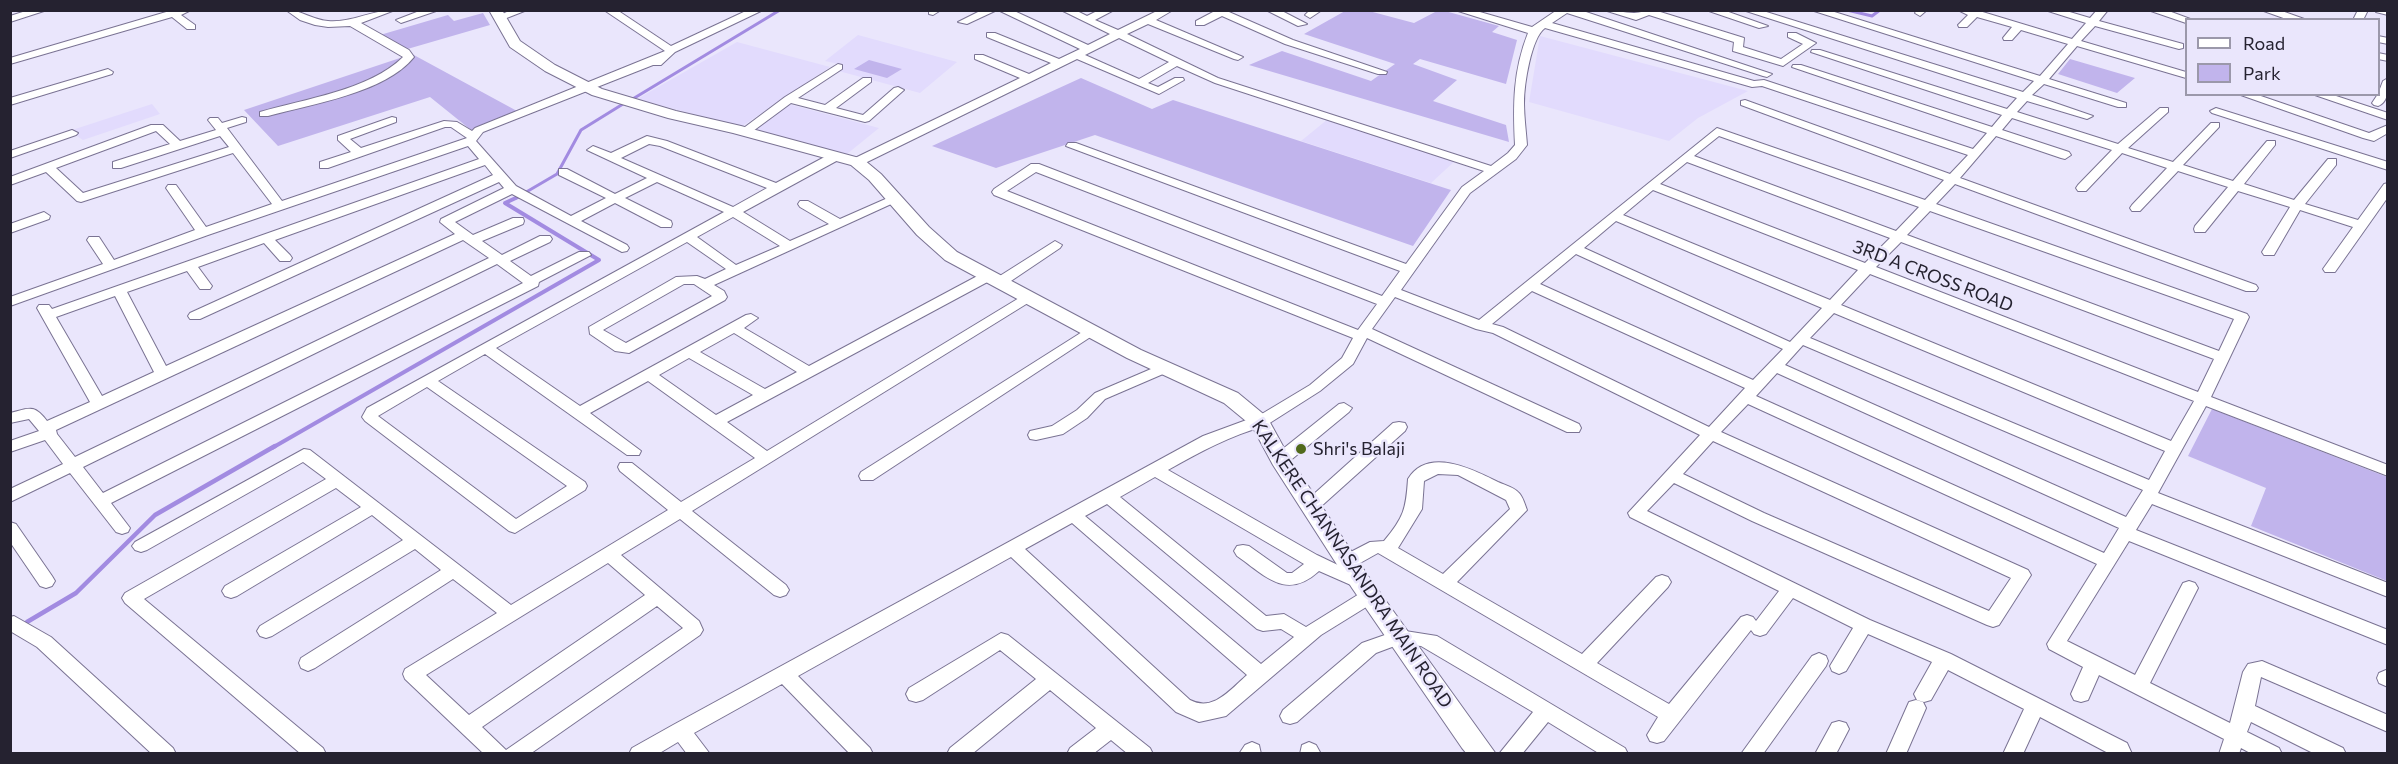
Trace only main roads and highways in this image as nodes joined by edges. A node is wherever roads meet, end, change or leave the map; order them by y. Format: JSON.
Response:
{"nodes":[{"id":1,"x":497,"y":14,"type":"edge"},
{"id":2,"x":1483,"y":753,"type":"edge"}],
"edges":[{"from":1,"to":2,"type":"main road","name":"KALKERE CHANNASANDRA MAIN ROAD"}]}
